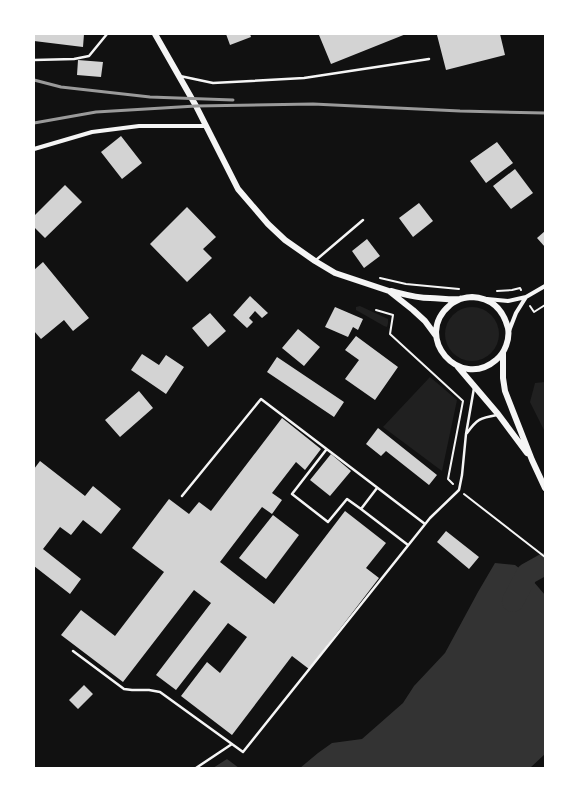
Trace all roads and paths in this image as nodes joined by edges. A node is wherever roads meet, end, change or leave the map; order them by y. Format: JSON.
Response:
{"nodes":[{"id":1,"x":107,"y":34,"type":"edge"},
{"id":2,"x":155,"y":34,"type":"edge"},
{"id":3,"x":429,"y":59,"type":"dead end"},
{"id":4,"x":34,"y":60,"type":"edge"},
{"id":5,"x":180,"y":76,"type":"junction"},
{"id":6,"x":206,"y":126,"type":"junction"},
{"id":7,"x":34,"y":149,"type":"edge"},
{"id":8,"x":363,"y":220,"type":"dead end"},
{"id":9,"x":315,"y":261,"type":"junction"},
{"id":10,"x":379,"y":277,"type":"dead end"},
{"id":11,"x":545,"y":286,"type":"edge"},
{"id":12,"x":460,"y":289,"type":"dead end"},
{"id":13,"x":389,"y":291,"type":"junction"},
{"id":14,"x":497,"y":291,"type":"dead end"},
{"id":15,"x":526,"y":298,"type":"junction"},
{"id":16,"x":460,"y":299,"type":"junction"},
{"id":17,"x":485,"y":299,"type":"junction"},
{"id":18,"x":545,"y":305,"type":"edge"},
{"id":19,"x":376,"y":310,"type":"dead end"},
{"id":20,"x":509,"y":332,"type":"junction"},
{"id":21,"x":436,"y":336,"type":"junction"},
{"id":22,"x":503,"y":353,"type":"junction"},
{"id":23,"x":458,"y":367,"type":"junction"},
{"id":24,"x":474,"y":385,"type":"junction"},
{"id":25,"x":498,"y":414,"type":"junction"},
{"id":26,"x":466,"y":434,"type":"junction"},
{"id":27,"x":326,"y":450,"type":"junction"},
{"id":28,"x":532,"y":460,"type":"junction"},
{"id":29,"x":377,"y":488,"type":"junction"},
{"id":30,"x":545,"y":488,"type":"edge"},
{"id":31,"x":459,"y":490,"type":"junction"},
{"id":32,"x":182,"y":496,"type":"dead end"},
{"id":33,"x":361,"y":509,"type":"junction"},
{"id":34,"x":425,"y":524,"type":"junction"},
{"id":35,"x":408,"y":545,"type":"junction"},
{"id":36,"x":545,"y":557,"type":"edge"},
{"id":37,"x":73,"y":651,"type":"dead end"},
{"id":38,"x":232,"y":744,"type":"junction"},
{"id":39,"x":196,"y":768,"type":"edge"}],
"edges":[{"from":1,"to":4,"type":"lane"},
{"from":2,"to":5,"type":"street"},
{"from":3,"to":5,"type":"lane"},
{"from":5,"to":6,"type":"street"},
{"from":6,"to":7,"type":"street"},
{"from":6,"to":9,"type":"street"},
{"from":8,"to":9,"type":"lane"},
{"from":9,"to":13,"type":"street"},
{"from":10,"to":12,"type":"path"},
{"from":11,"to":15,"type":"street"},
{"from":13,"to":16,"type":"street"},
{"from":13,"to":21,"type":"street"},
{"from":14,"to":15,"type":"path"},
{"from":15,"to":17,"type":"street"},
{"from":15,"to":18,"type":"path"},
{"from":15,"to":20,"type":"street"},
{"from":16,"to":17,"type":"street"},
{"from":16,"to":21,"type":"street"},
{"from":17,"to":20,"type":"street"},
{"from":19,"to":31,"type":"path"},
{"from":20,"to":22,"type":"street"},
{"from":21,"to":23,"type":"street"},
{"from":22,"to":23,"type":"street"},
{"from":22,"to":28,"type":"street"},
{"from":23,"to":24,"type":"street"},
{"from":24,"to":25,"type":"street"},
{"from":24,"to":26,"type":"lane"},
{"from":25,"to":26,"type":"lane"},
{"from":25,"to":28,"type":"street"},
{"from":26,"to":31,"type":"lane"},
{"from":27,"to":29,"type":"lane"},
{"from":27,"to":32,"type":"lane"},
{"from":27,"to":33,"type":"lane"},
{"from":28,"to":30,"type":"street"},
{"from":29,"to":33,"type":"lane"},
{"from":29,"to":34,"type":"lane"},
{"from":31,"to":34,"type":"lane"},
{"from":31,"to":36,"type":"path"},
{"from":33,"to":35,"type":"lane"},
{"from":34,"to":35,"type":"lane"},
{"from":35,"to":38,"type":"lane"},
{"from":37,"to":38,"type":"lane"},
{"from":38,"to":39,"type":"lane"}]}
